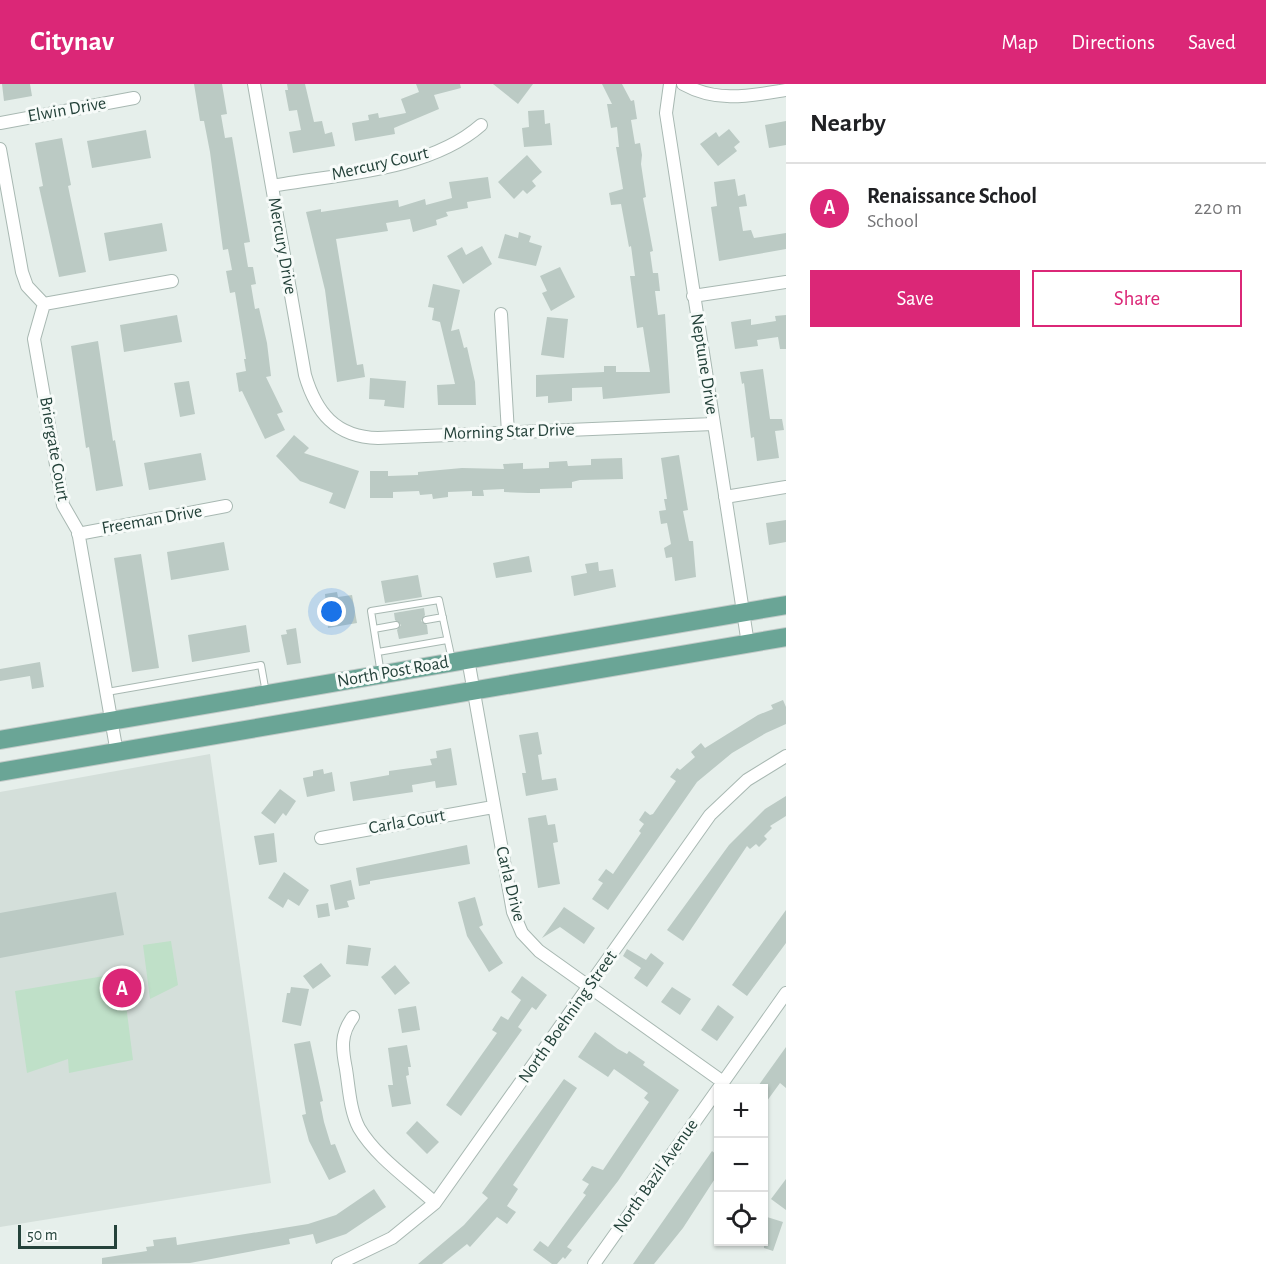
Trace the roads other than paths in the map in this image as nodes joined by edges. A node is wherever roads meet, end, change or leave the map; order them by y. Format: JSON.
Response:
{"nodes":[{"id":1,"x":254,"y":84,"type":"edge"},
{"id":2,"x":670,"y":84,"type":"edge"},
{"id":3,"x":683,"y":84,"type":"edge"},
{"id":4,"x":786,"y":90,"type":"edge"},
{"id":5,"x":134,"y":98,"type":"dead end"},
{"id":6,"x":0,"y":123,"type":"edge"},
{"id":7,"x":481,"y":125,"type":"dead end"},
{"id":8,"x":0,"y":149,"type":"edge"},
{"id":9,"x":272,"y":186,"type":"junction"},
{"id":10,"x":172,"y":281,"type":"dead end"},
{"id":11,"x":786,"y":282,"type":"edge"},
{"id":12,"x":693,"y":296,"type":"junction"},
{"id":13,"x":44,"y":304,"type":"junction"},
{"id":14,"x":501,"y":314,"type":"dead end"},
{"id":15,"x":316,"y":405,"type":"joint"},
{"id":16,"x":713,"y":424,"type":"junction"},
{"id":17,"x":508,"y":433,"type":"junction"},
{"id":18,"x":786,"y":487,"type":"edge"},
{"id":19,"x":725,"y":497,"type":"junction"},
{"id":20,"x":226,"y":506,"type":"dead end"},
{"id":21,"x":78,"y":534,"type":"junction"},
{"id":22,"x":786,"y":605,"type":"edge"},
{"id":23,"x":743,"y":612,"type":"junction"},
{"id":24,"x":443,"y":617,"type":"junction"},
{"id":25,"x":426,"y":620,"type":"dead end"},
{"id":26,"x":396,"y":625,"type":"dead end"},
{"id":27,"x":374,"y":629,"type":"junction"},
{"id":28,"x":786,"y":638,"type":"edge"},
{"id":29,"x":447,"y":640,"type":"junction"},
{"id":30,"x":748,"y":644,"type":"junction"},
{"id":31,"x":378,"y":652,"type":"junction"},
{"id":32,"x":460,"y":661,"type":"junction"},
{"id":33,"x":381,"y":674,"type":"junction"},
{"id":34,"x":106,"y":692,"type":"junction"},
{"id":35,"x":474,"y":692,"type":"junction"},
{"id":36,"x":266,"y":694,"type":"junction"},
{"id":37,"x":111,"y":721,"type":"junction"},
{"id":38,"x":0,"y":740,"type":"edge"},
{"id":39,"x":117,"y":753,"type":"junction"},
{"id":40,"x":786,"y":756,"type":"edge"},
{"id":41,"x":0,"y":772,"type":"edge"},
{"id":42,"x":493,"y":807,"type":"junction"},
{"id":43,"x":321,"y":838,"type":"dead end"},
{"id":44,"x":590,"y":987,"type":"junction"},
{"id":45,"x":786,"y":993,"type":"edge"},
{"id":46,"x":353,"y":1017,"type":"dead end"},
{"id":47,"x":717,"y":1084,"type":"edge"},
{"id":48,"x":721,"y":1084,"type":"edge"},
{"id":49,"x":714,"y":1094,"type":"edge"},
{"id":50,"x":435,"y":1203,"type":"junction"},
{"id":51,"x":338,"y":1264,"type":"edge"},
{"id":52,"x":594,"y":1264,"type":"edge"}],
"edges":[{"from":1,"to":9,"type":"street","name":"Mercury Drive"},
{"from":2,"to":12,"type":"street","name":"Neptune Drive"},
{"from":3,"to":4,"type":"street"},
{"from":5,"to":6,"type":"street","name":"Elwin Drive"},
{"from":7,"to":9,"type":"street","name":"Mercury Court"},
{"from":8,"to":13,"type":"street"},
{"from":9,"to":15,"type":"street","name":"Mercury Drive"},
{"from":10,"to":13,"type":"street"},
{"from":11,"to":12,"type":"street"},
{"from":12,"to":16,"type":"street","name":"Neptune Drive"},
{"from":13,"to":21,"type":"street","name":"Briergate Court"},
{"from":14,"to":17,"type":"street"},
{"from":15,"to":17,"type":"street","name":"Morning Star Drive"},
{"from":16,"to":17,"type":"street","name":"Morning Star Drive"},
{"from":16,"to":19,"type":"street","name":"Neptune Drive"},
{"from":18,"to":19,"type":"street"},
{"from":19,"to":23,"type":"street","name":"Neptune Drive"},
{"from":20,"to":21,"type":"street","name":"Freeman Drive"},
{"from":21,"to":34,"type":"street","name":"Briergate Court"},
{"from":22,"to":23,"type":"main road","name":"North Post Road"},
{"from":23,"to":30,"type":"street","name":"Neptune Drive"},
{"from":23,"to":32,"type":"main road","name":"North Post Road"},
{"from":24,"to":25,"type":"lane"},
{"from":24,"to":27,"type":"lane"},
{"from":24,"to":29,"type":"lane"},
{"from":26,"to":27,"type":"lane"},
{"from":27,"to":31,"type":"lane"},
{"from":28,"to":30,"type":"main road","name":"North Post Road"},
{"from":29,"to":31,"type":"lane"},
{"from":29,"to":32,"type":"lane"},
{"from":30,"to":35,"type":"main road","name":"North Post Road"},
{"from":31,"to":33,"type":"lane"},
{"from":32,"to":33,"type":"main road","name":"North Post Road"},
{"from":32,"to":35,"type":"street","name":"Carla Drive"},
{"from":33,"to":36,"type":"main road","name":"North Post Road"},
{"from":34,"to":36,"type":"lane"},
{"from":34,"to":37,"type":"street","name":"Briergate Court"},
{"from":35,"to":39,"type":"main road","name":"North Post Road"},
{"from":35,"to":42,"type":"street","name":"Carla Drive"},
{"from":36,"to":37,"type":"main road","name":"North Post Road"},
{"from":37,"to":38,"type":"main road","name":"North Post Road"},
{"from":37,"to":39,"type":"street","name":"Briergate Court"},
{"from":39,"to":41,"type":"main road","name":"North Post Road"},
{"from":40,"to":44,"type":"street","name":"North Boehning Street"},
{"from":42,"to":43,"type":"street","name":"Carla Court"},
{"from":42,"to":44,"type":"street","name":"Carla Drive"},
{"from":44,"to":47,"type":"street","name":"Carla Drive"},
{"from":44,"to":50,"type":"street","name":"North Boehning Street"},
{"from":45,"to":48,"type":"street","name":"North Bazil Avenue"},
{"from":46,"to":50,"type":"street"},
{"from":49,"to":52,"type":"street","name":"North Bazil Avenue"},
{"from":50,"to":51,"type":"street","name":"North Boehning Street"}]}
